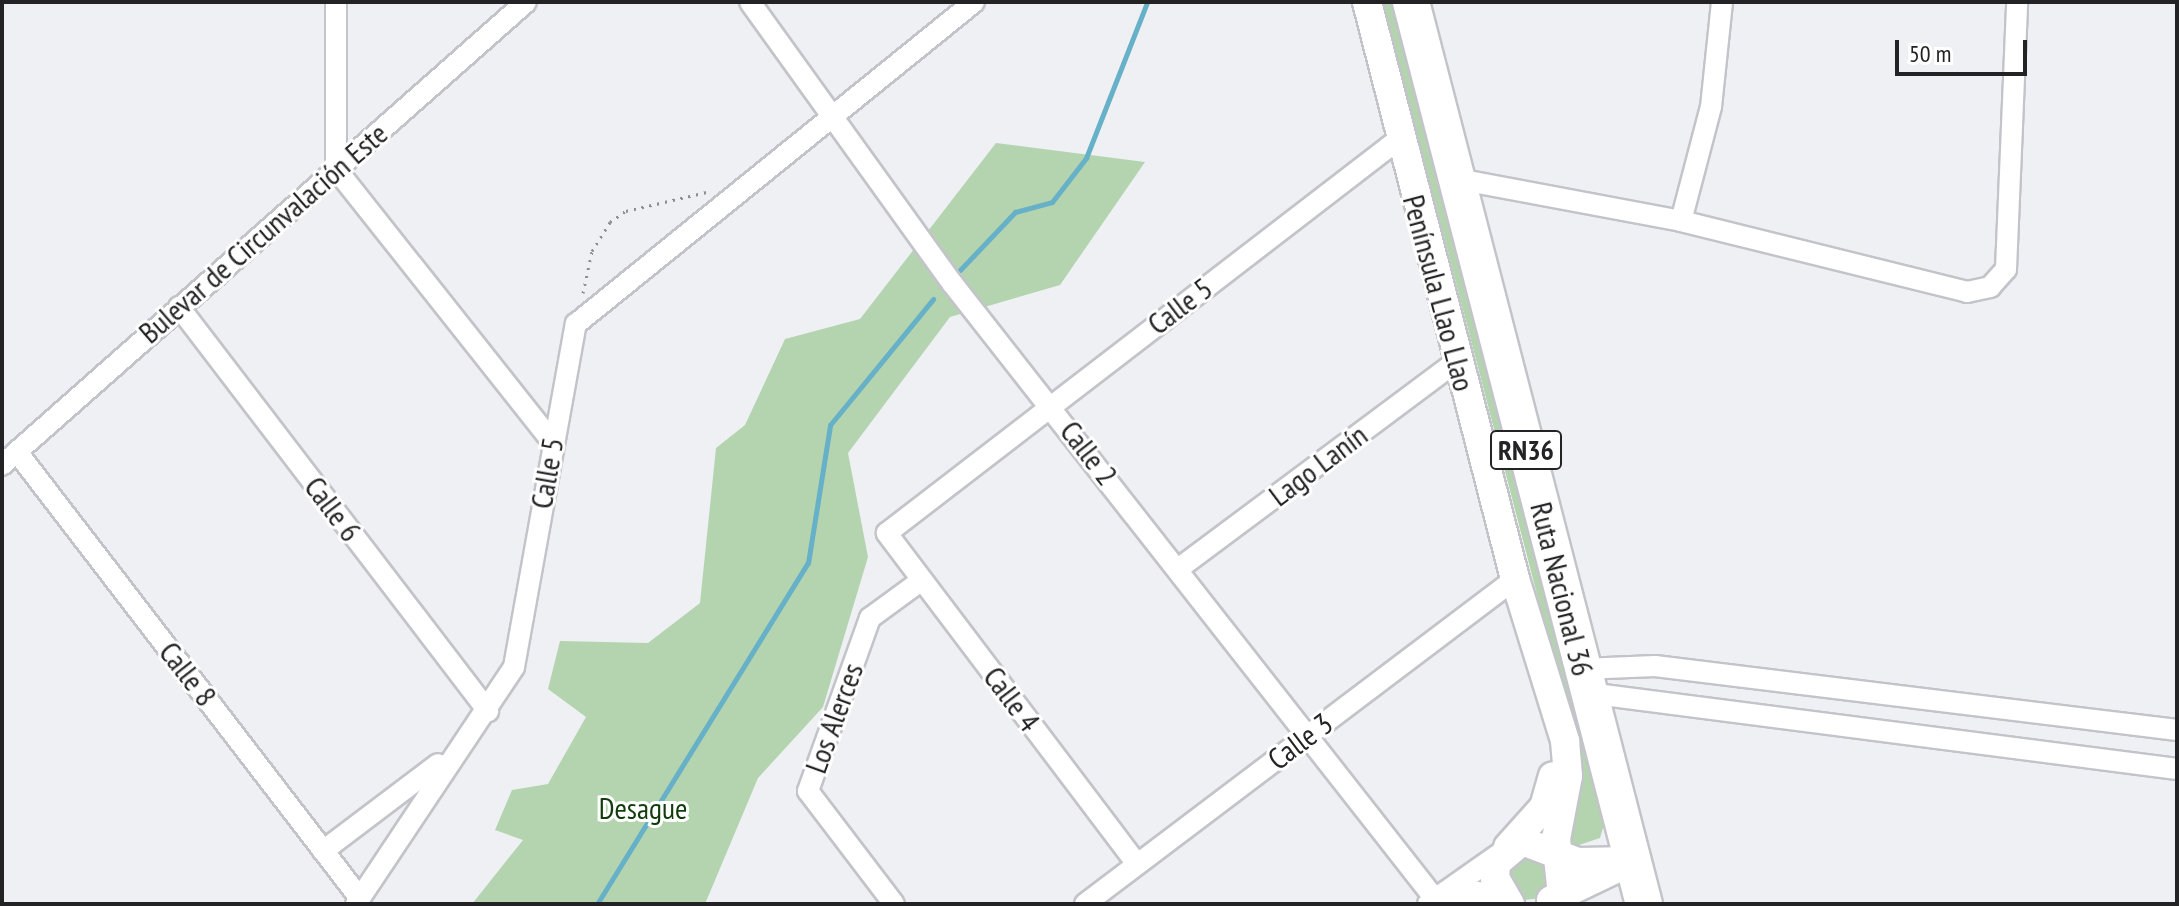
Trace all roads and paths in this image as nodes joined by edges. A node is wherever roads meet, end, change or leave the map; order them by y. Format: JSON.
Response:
{"nodes":[{"id":1,"x":336,"y":2,"type":"edge"},
{"id":2,"x":750,"y":2,"type":"edge"},
{"id":3,"x":974,"y":2,"type":"edge"},
{"id":4,"x":1367,"y":2,"type":"edge"},
{"id":5,"x":1414,"y":2,"type":"edge"},
{"id":6,"x":1722,"y":2,"type":"edge"},
{"id":7,"x":2017,"y":2,"type":"edge"},
{"id":8,"x":517,"y":6,"type":"edge"},
{"id":9,"x":834,"y":117,"type":"junction"},
{"id":10,"x":1399,"y":139,"type":"junction"},
{"id":11,"x":336,"y":169,"type":"junction"},
{"id":12,"x":1457,"y":179,"type":"junction"},
{"id":13,"x":716,"y":190,"type":"dead end"},
{"id":14,"x":1681,"y":221,"type":"junction"},
{"id":15,"x":179,"y":307,"type":"junction"},
{"id":16,"x":576,"y":324,"type":"junction"},
{"id":17,"x":1457,"y":361,"type":"junction"},
{"id":18,"x":1051,"y":403,"type":"junction"},
{"id":19,"x":552,"y":442,"type":"junction"},
{"id":20,"x":10,"y":458,"type":"edge"},
{"id":21,"x":887,"y":533,"type":"joint"},
{"id":22,"x":1178,"y":569,"type":"junction"},
{"id":23,"x":1515,"y":579,"type":"junction"},
{"id":24,"x":922,"y":580,"type":"junction"},
{"id":25,"x":1544,"y":674,"type":"junction"},
{"id":26,"x":1585,"y":681,"type":"junction"},
{"id":27,"x":488,"y":711,"type":"junction"},
{"id":28,"x":2177,"y":730,"type":"edge"},
{"id":29,"x":1305,"y":737,"type":"junction"},
{"id":30,"x":461,"y":747,"type":"junction"},
{"id":31,"x":2177,"y":769,"type":"edge"},
{"id":32,"x":1505,"y":850,"type":"junction"},
{"id":33,"x":323,"y":851,"type":"junction"},
{"id":34,"x":1557,"y":855,"type":"junction"},
{"id":35,"x":1632,"y":861,"type":"junction"},
{"id":36,"x":1137,"y":864,"type":"junction"},
{"id":37,"x":1557,"y":900,"type":"edge"},
{"id":38,"x":358,"y":901,"type":"edge"},
{"id":39,"x":1431,"y":902,"type":"edge"},
{"id":40,"x":894,"y":904,"type":"edge"},
{"id":41,"x":1085,"y":904,"type":"edge"},
{"id":42,"x":1510,"y":904,"type":"edge"},
{"id":43,"x":1644,"y":904,"type":"edge"}],
"edges":[{"from":1,"to":11,"type":"street"},
{"from":2,"to":9,"type":"street","name":"Calle 2"},
{"from":3,"to":9,"type":"street"},
{"from":4,"to":10,"type":"main road","name":"Península Llao Llao"},
{"from":5,"to":12,"type":"highway","name":"Ruta Nacional 36","number":"RN36"},
{"from":6,"to":14,"type":"street"},
{"from":7,"to":14,"type":"street"},
{"from":8,"to":11,"type":"street","name":"Bulevar de Circunvalación Este"},
{"from":9,"to":16,"type":"street"},
{"from":9,"to":18,"type":"street","name":"Calle 2"},
{"from":10,"to":17,"type":"main road","name":"Península Llao Llao"},
{"from":10,"to":18,"type":"street","name":"Calle 5"},
{"from":11,"to":15,"type":"street","name":"Bulevar de Circunvalación Este"},
{"from":11,"to":19,"type":"street"},
{"from":12,"to":14,"type":"street"},
{"from":12,"to":26,"type":"highway","name":"Ruta Nacional 36","number":"RN36"},
{"from":13,"to":16,"type":"path"},
{"from":15,"to":20,"type":"street","name":"Bulevar de Circunvalación Este"},
{"from":15,"to":27,"type":"street","name":"Calle 6"},
{"from":16,"to":19,"type":"street","name":"Calle 5"},
{"from":17,"to":22,"type":"street","name":"Lago Lanín"},
{"from":17,"to":23,"type":"main road","name":"Península Llao Llao"},
{"from":18,"to":21,"type":"street","name":"Calle 5"},
{"from":18,"to":22,"type":"street","name":"Calle 2"},
{"from":19,"to":27,"type":"street","name":"Calle 5"},
{"from":20,"to":33,"type":"street","name":"Calle 8"},
{"from":21,"to":24,"type":"street","name":"Calle 4"},
{"from":22,"to":29,"type":"street","name":"Calle 2"},
{"from":23,"to":25,"type":"main road","name":"Península Llao Llao"},
{"from":23,"to":29,"type":"street","name":"Calle 3"},
{"from":24,"to":36,"type":"street","name":"Calle 4"},
{"from":24,"to":40,"type":"street","name":"Los Alerces"},
{"from":25,"to":32,"type":"main road","name":"Península Llao Llao"},
{"from":25,"to":34,"type":"main road","name":"Península Llao Llao"},
{"from":26,"to":28,"type":"street"},
{"from":26,"to":31,"type":"street"},
{"from":26,"to":35,"type":"highway","name":"Ruta Nacional 36","number":"RN36"},
{"from":27,"to":30,"type":"street","name":"Calle 5"},
{"from":29,"to":36,"type":"street","name":"Calle 3"},
{"from":29,"to":39,"type":"street","name":"Calle 2"},
{"from":30,"to":33,"type":"street"},
{"from":30,"to":38,"type":"street","name":"Calle 5"},
{"from":32,"to":34,"type":"main road"},
{"from":32,"to":39,"type":"street"},
{"from":32,"to":42,"type":"main road"},
{"from":33,"to":38,"type":"street","name":"Calle 8"},
{"from":34,"to":35,"type":"main road"},
{"from":34,"to":37,"type":"main road","name":"Península Llao Llao"},
{"from":35,"to":37,"type":"main road"},
{"from":35,"to":43,"type":"highway","name":"Ruta Nacional 36","number":"RN36"},
{"from":36,"to":41,"type":"street","name":"Calle 3"},
{"from":39,"to":42,"type":"street"}]}
